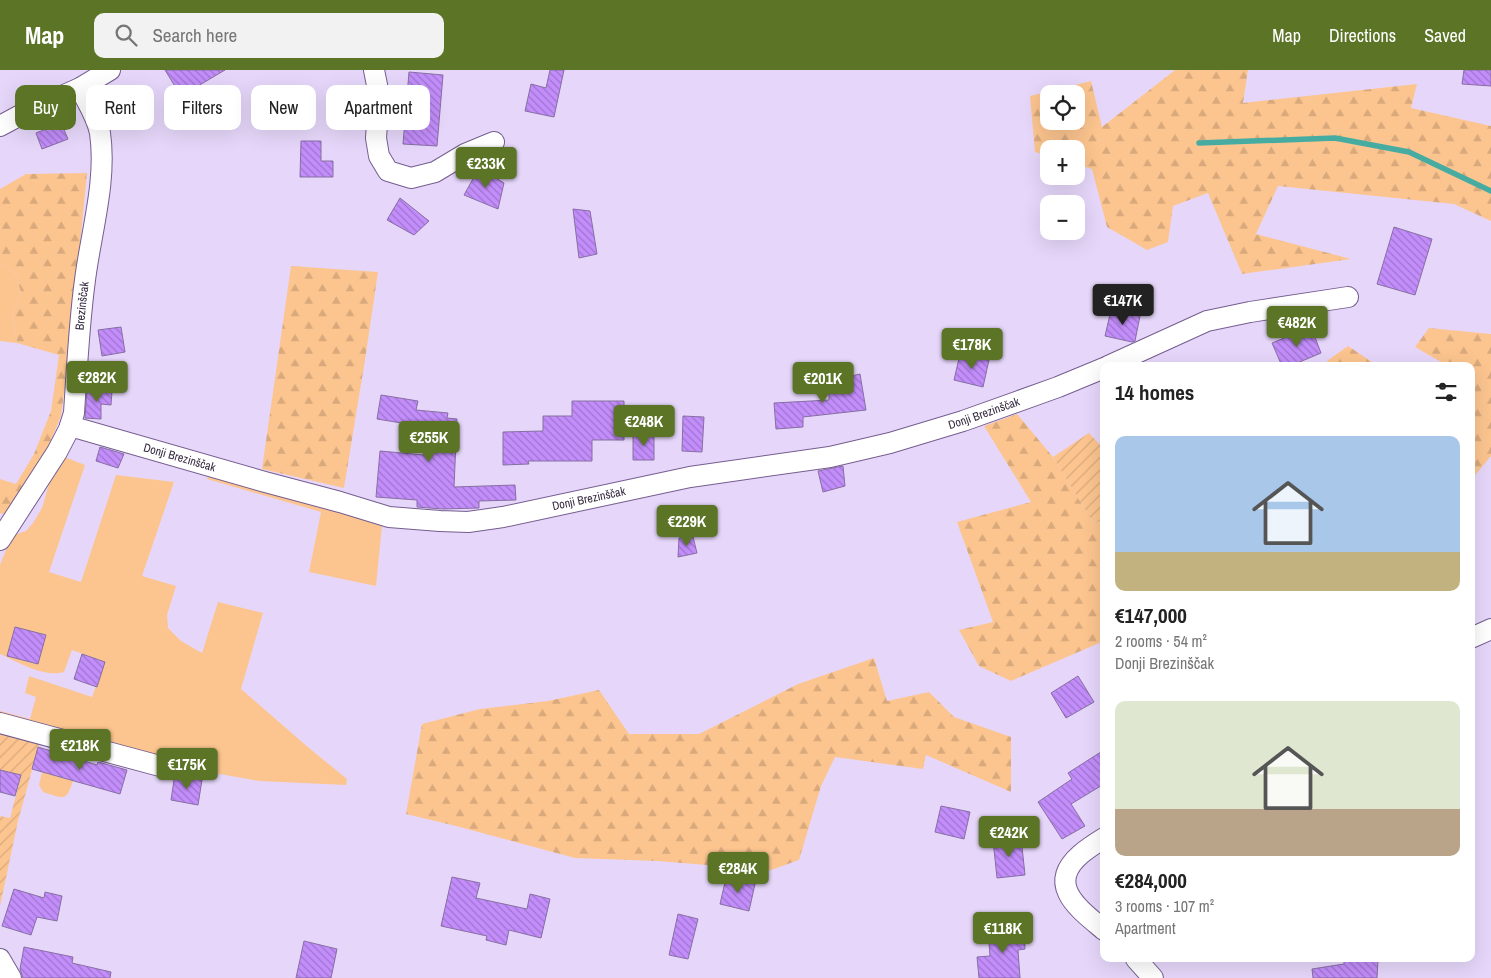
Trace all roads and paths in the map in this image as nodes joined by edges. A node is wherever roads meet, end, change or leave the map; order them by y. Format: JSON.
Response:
{"nodes":[{"id":1,"x":110,"y":70,"type":"edge"},
{"id":2,"x":374,"y":70,"type":"edge"},
{"id":3,"x":80,"y":88,"type":"junction"},
{"id":4,"x":0,"y":126,"type":"edge"},
{"id":5,"x":494,"y":142,"type":"dead end"},
{"id":6,"x":1348,"y":297,"type":"dead end"},
{"id":7,"x":1117,"y":362,"type":"edge"},
{"id":8,"x":1100,"y":370,"type":"edge"},
{"id":9,"x":70,"y":426,"type":"junction"},
{"id":10,"x":0,"y":540,"type":"edge"},
{"id":11,"x":1491,"y":629,"type":"edge"},
{"id":12,"x":1475,"y":636,"type":"edge"},
{"id":13,"x":0,"y":723,"type":"edge"},
{"id":14,"x":171,"y":769,"type":"dead end"},
{"id":15,"x":1100,"y":841,"type":"edge"},
{"id":16,"x":1100,"y":927,"type":"edge"},
{"id":17,"x":0,"y":959,"type":"edge"},
{"id":18,"x":1139,"y":962,"type":"edge"},
{"id":19,"x":11,"y":978,"type":"edge"},
{"id":20,"x":1153,"y":978,"type":"edge"}],
"edges":[{"from":1,"to":3,"type":"street"},
{"from":2,"to":5,"type":"street"},
{"from":3,"to":4,"type":"street"},
{"from":3,"to":9,"type":"street","name":"Brezinščak"},
{"from":6,"to":7,"type":"street"},
{"from":8,"to":9,"type":"street","name":"Donji Brezinščak"},
{"from":9,"to":10,"type":"street","name":"Brezinščak"},
{"from":11,"to":12,"type":"street"},
{"from":13,"to":14,"type":"street"},
{"from":15,"to":16,"type":"street"},
{"from":17,"to":19,"type":"street"},
{"from":18,"to":20,"type":"street"}]}
